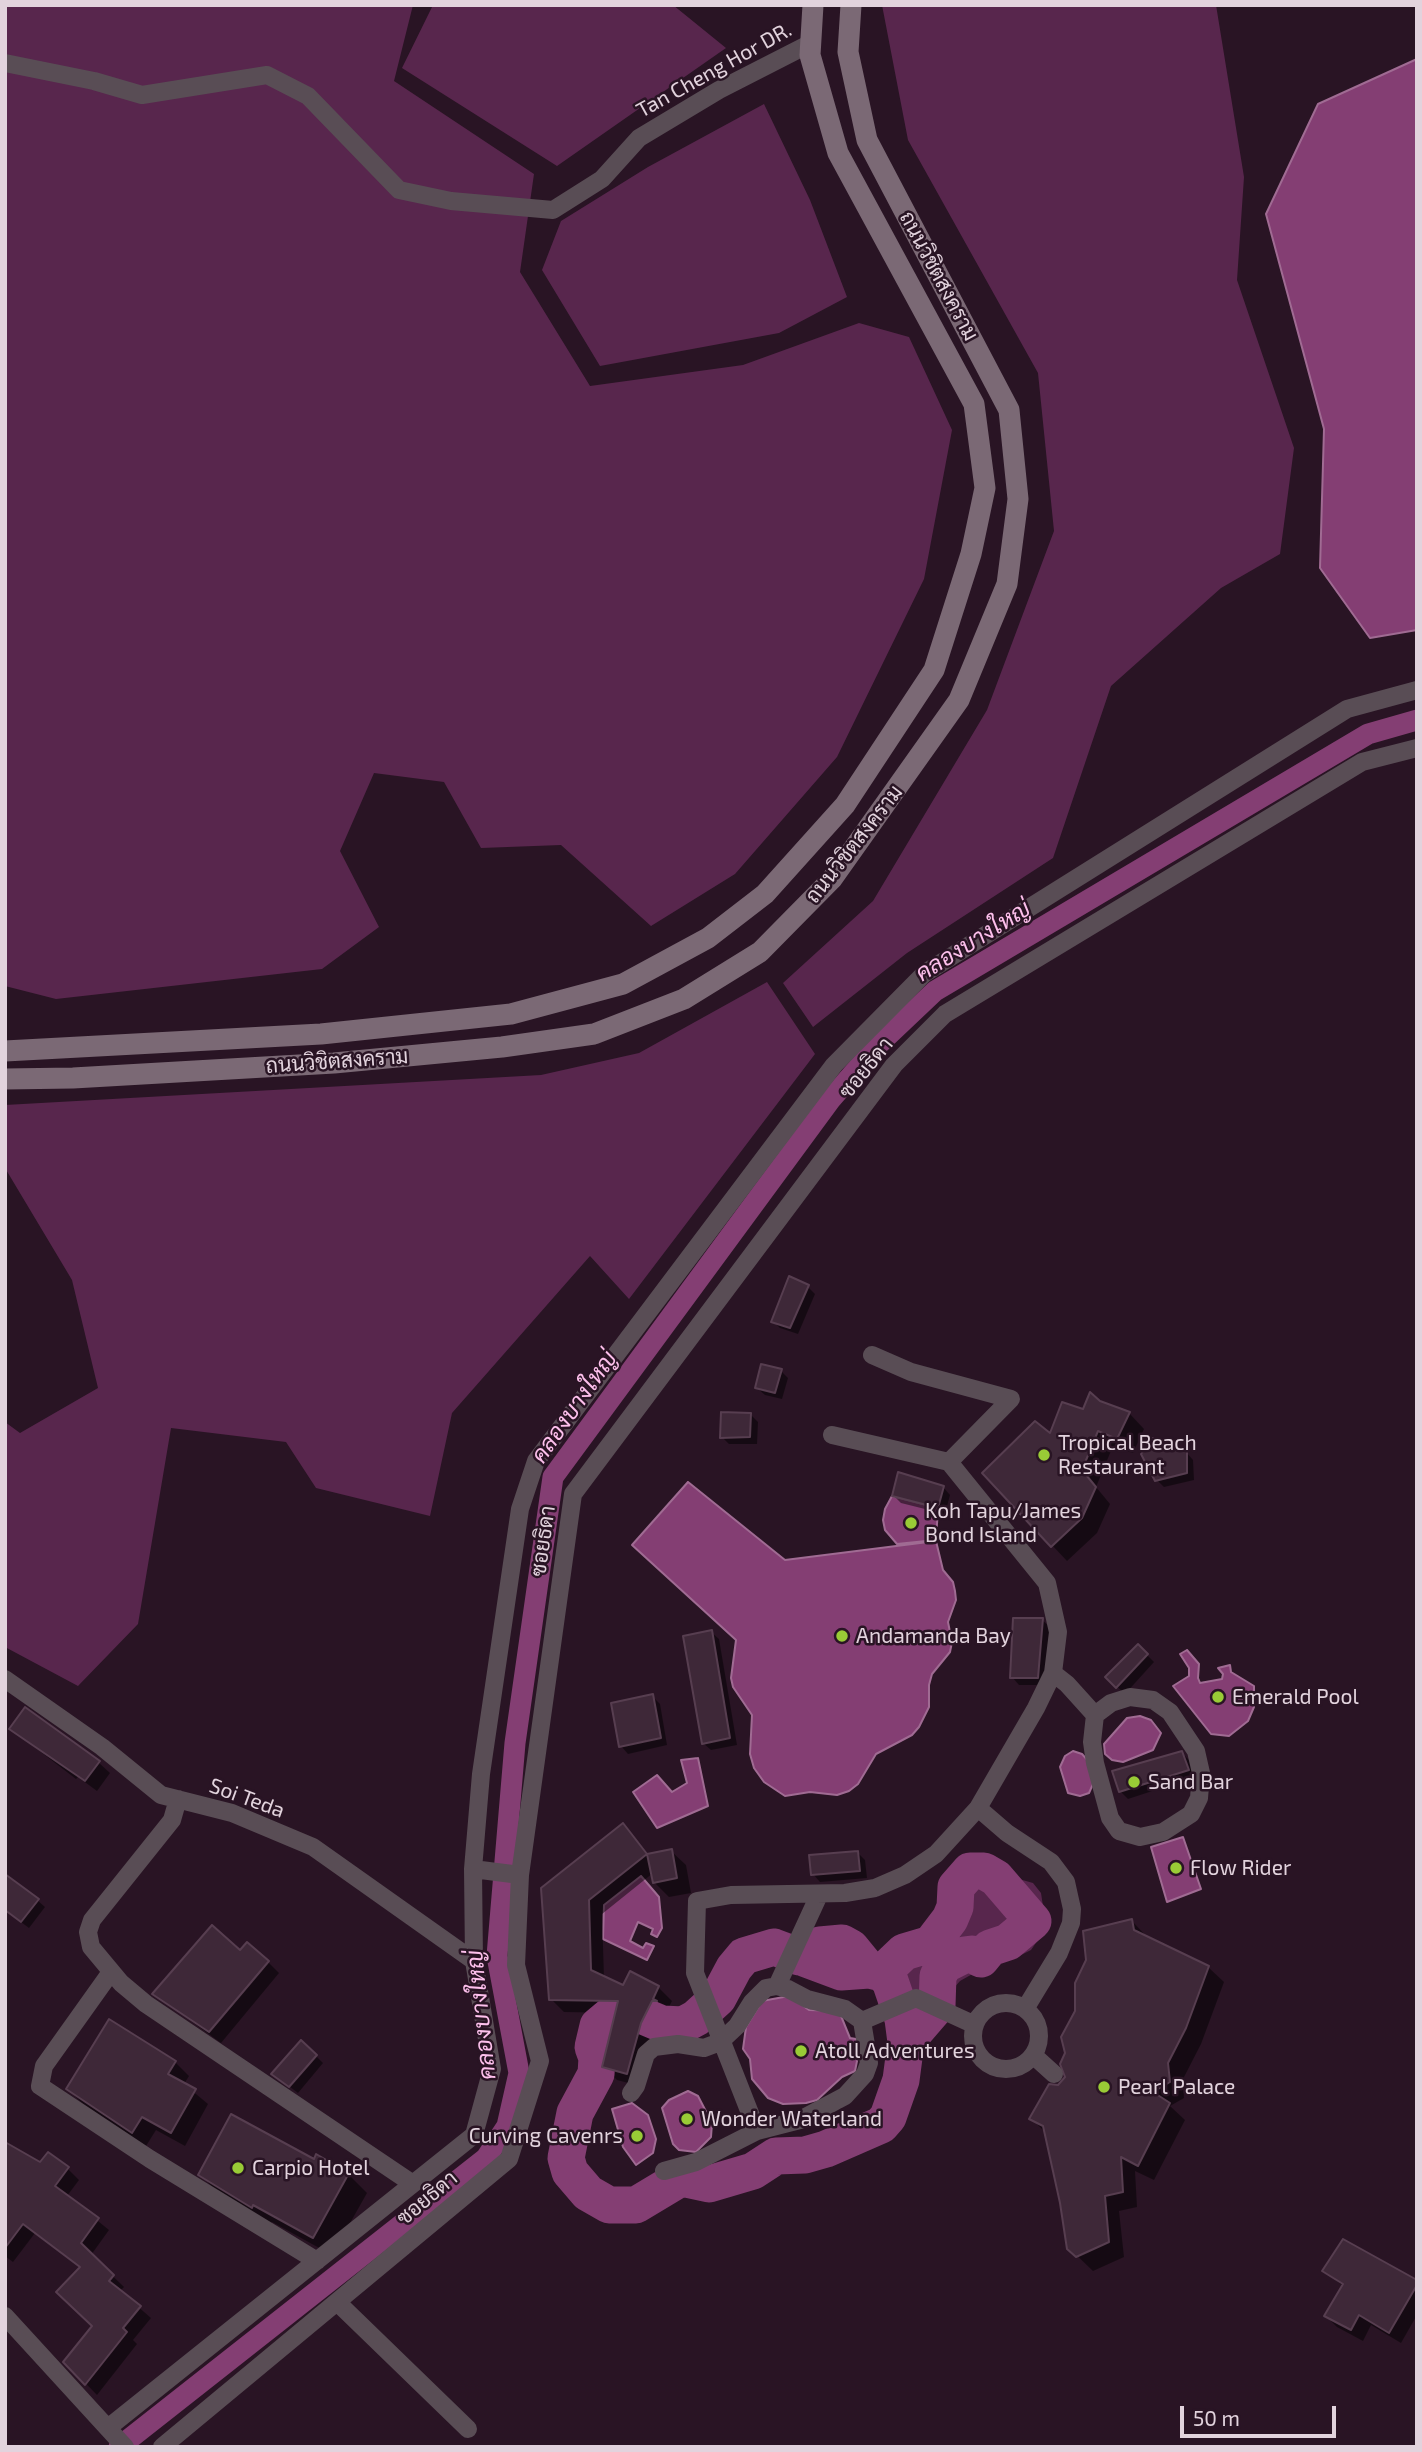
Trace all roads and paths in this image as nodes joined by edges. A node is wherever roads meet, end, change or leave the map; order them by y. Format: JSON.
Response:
{"nodes":[{"id":1,"x":813,"y":5,"type":"edge"},
{"id":2,"x":851,"y":5,"type":"edge"},
{"id":3,"x":811,"y":43,"type":"junction"},
{"id":4,"x":5,"y":63,"type":"edge"},
{"id":5,"x":1417,"y":690,"type":"edge"},
{"id":6,"x":1417,"y":748,"type":"edge"},
{"id":7,"x":5,"y":1051,"type":"edge"},
{"id":8,"x":5,"y":1079,"type":"edge"},
{"id":9,"x":872,"y":1355,"type":"dead end"},
{"id":10,"x":832,"y":1435,"type":"dead end"},
{"id":11,"x":948,"y":1462,"type":"junction"},
{"id":12,"x":1053,"y":1673,"type":"junction"},
{"id":13,"x":5,"y":1679,"type":"edge"},
{"id":14,"x":1095,"y":1715,"type":"junction"},
{"id":15,"x":178,"y":1799,"type":"junction"},
{"id":16,"x":978,"y":1808,"type":"junction"},
{"id":17,"x":473,"y":1869,"type":"junction"},
{"id":18,"x":520,"y":1875,"type":"junction"},
{"id":19,"x":816,"y":1903,"type":"junction"},
{"id":20,"x":474,"y":1961,"type":"junction"},
{"id":21,"x":111,"y":1972,"type":"junction"},
{"id":22,"x":780,"y":1979,"type":"junction"},
{"id":23,"x":1025,"y":2009,"type":"junction"},
{"id":24,"x":867,"y":2019,"type":"junction"},
{"id":25,"x":971,"y":2023,"type":"junction"},
{"id":26,"x":718,"y":2036,"type":"junction"},
{"id":27,"x":1033,"y":2055,"type":"junction"},
{"id":28,"x":1054,"y":2074,"type":"dead end"},
{"id":29,"x":631,"y":2093,"type":"dead end"},
{"id":30,"x":757,"y":2131,"type":"junction"},
{"id":31,"x":664,"y":2171,"type":"dead end"},
{"id":32,"x":413,"y":2184,"type":"junction"},
{"id":33,"x":317,"y":2261,"type":"junction"},
{"id":34,"x":337,"y":2302,"type":"junction"},
{"id":35,"x":5,"y":2316,"type":"edge"},
{"id":36,"x":109,"y":2427,"type":"junction"},
{"id":37,"x":468,"y":2429,"type":"dead end"},
{"id":38,"x":125,"y":2447,"type":"edge"},
{"id":39,"x":162,"y":2447,"type":"edge"}],
"edges":[{"from":1,"to":3,"type":"main road","name":"ถนนวิชิตสงคราม"},
{"from":2,"to":8,"type":"main road","name":"ถนนวิชิตสงคราม"},
{"from":3,"to":4,"type":"street","name":"Tan Cheng Hor DR."},
{"from":3,"to":7,"type":"main road","name":"ถนนวิชิตสงคราม"},
{"from":5,"to":17,"type":"street"},
{"from":6,"to":18,"type":"street","name":"ซอยธิดา"},
{"from":9,"to":11,"type":"street"},
{"from":10,"to":11,"type":"street"},
{"from":11,"to":12,"type":"street"},
{"from":12,"to":14,"type":"street"},
{"from":12,"to":16,"type":"street"},
{"from":13,"to":15,"type":"street","name":"Soi Teda"},
{"from":14,"to":14,"type":"street"},
{"from":15,"to":20,"type":"street","name":"Soi Teda"},
{"from":15,"to":21,"type":"street"},
{"from":16,"to":19,"type":"street"},
{"from":16,"to":23,"type":"street"},
{"from":17,"to":18,"type":"street"},
{"from":17,"to":20,"type":"street"},
{"from":18,"to":34,"type":"street","name":"ซอยธิดา"},
{"from":19,"to":22,"type":"street"},
{"from":19,"to":26,"type":"street"},
{"from":20,"to":32,"type":"street"},
{"from":21,"to":32,"type":"street"},
{"from":21,"to":33,"type":"street"},
{"from":22,"to":24,"type":"street"},
{"from":22,"to":26,"type":"street"},
{"from":23,"to":25,"type":"street"},
{"from":23,"to":27,"type":"street"},
{"from":24,"to":25,"type":"street"},
{"from":24,"to":30,"type":"street"},
{"from":25,"to":27,"type":"street"},
{"from":26,"to":29,"type":"street"},
{"from":26,"to":30,"type":"street"},
{"from":27,"to":28,"type":"street"},
{"from":30,"to":31,"type":"street"},
{"from":32,"to":33,"type":"street"},
{"from":33,"to":36,"type":"street"},
{"from":34,"to":37,"type":"street"},
{"from":34,"to":39,"type":"street","name":"ซอยธิดา"},
{"from":35,"to":36,"type":"street"},
{"from":36,"to":38,"type":"street"}]}
